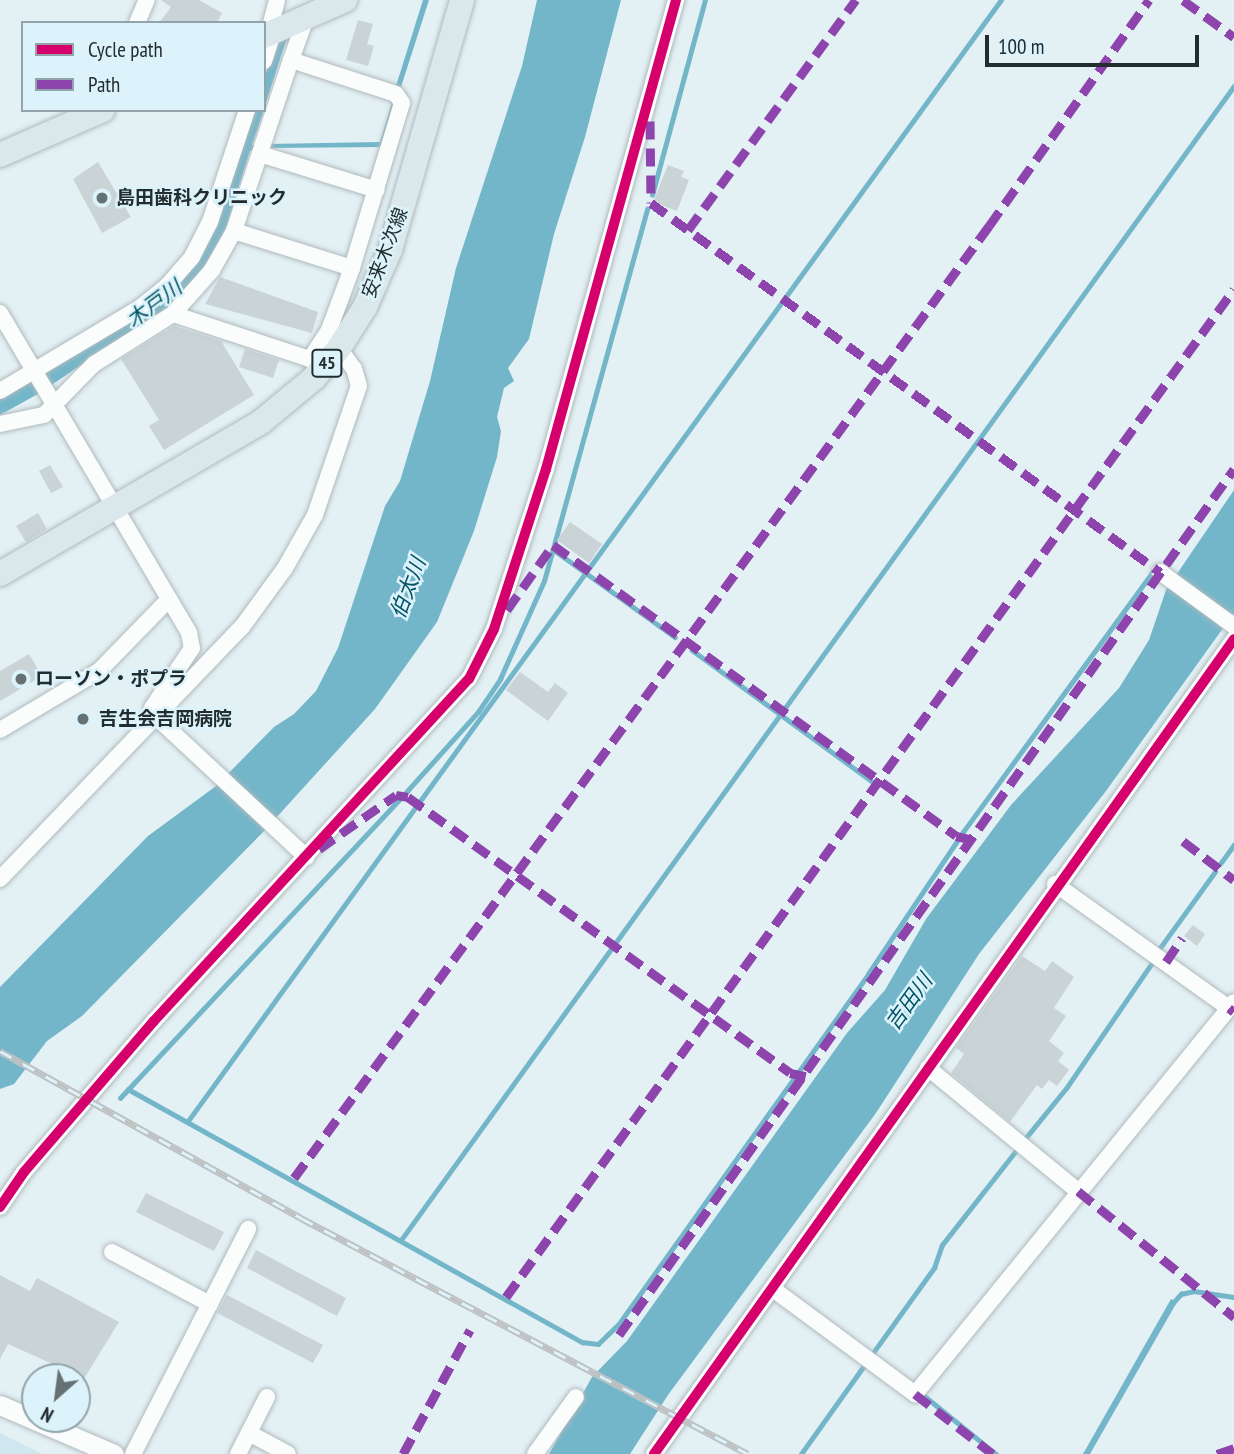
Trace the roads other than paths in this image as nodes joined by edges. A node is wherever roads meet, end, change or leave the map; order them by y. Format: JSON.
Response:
{"nodes":[{"id":1,"x":147,"y":0,"type":"edge"},
{"id":2,"x":277,"y":0,"type":"edge"},
{"id":3,"x":345,"y":0,"type":"edge"},
{"id":4,"x":462,"y":0,"type":"edge"},
{"id":5,"x":676,"y":0,"type":"edge"},
{"id":6,"x":138,"y":21,"type":"edge"},
{"id":7,"x":281,"y":28,"type":"edge"},
{"id":8,"x":266,"y":57,"type":"edge"},
{"id":9,"x":291,"y":60,"type":"junction"},
{"id":10,"x":98,"y":112,"type":"edge"},
{"id":11,"x":246,"y":112,"type":"edge"},
{"id":12,"x":260,"y":153,"type":"junction"},
{"id":13,"x":0,"y":155,"type":"edge"},
{"id":14,"x":377,"y":190,"type":"junction"},
{"id":15,"x":234,"y":231,"type":"junction"},
{"id":16,"x":352,"y":268,"type":"junction"},
{"id":17,"x":0,"y":313,"type":"edge"},
{"id":18,"x":173,"y":314,"type":"junction"},
{"id":19,"x":338,"y":348,"type":"junction"},
{"id":20,"x":316,"y":364,"type":"junction"},
{"id":21,"x":40,"y":378,"type":"junction"},
{"id":22,"x":0,"y":391,"type":"edge"},
{"id":23,"x":56,"y":407,"type":"junction"},
{"id":24,"x":0,"y":424,"type":"edge"},
{"id":25,"x":115,"y":504,"type":"junction"},
{"id":26,"x":1162,"y":573,"type":"dead end"},
{"id":27,"x":0,"y":575,"type":"edge"},
{"id":28,"x":169,"y":599,"type":"junction"},
{"id":29,"x":1234,"y":626,"type":"edge"},
{"id":30,"x":1234,"y":639,"type":"edge"},
{"id":31,"x":158,"y":718,"type":"junction"},
{"id":32,"x":0,"y":730,"type":"edge"},
{"id":33,"x":303,"y":854,"type":"junction"},
{"id":34,"x":0,"y":879,"type":"edge"},
{"id":35,"x":1055,"y":884,"type":"junction"},
{"id":36,"x":1232,"y":1005,"type":"edge"},
{"id":37,"x":928,"y":1068,"type":"junction"},
{"id":38,"x":1078,"y":1191,"type":"junction"},
{"id":39,"x":0,"y":1207,"type":"edge"},
{"id":40,"x":248,"y":1229,"type":"dead end"},
{"id":41,"x":112,"y":1252,"type":"dead end"},
{"id":42,"x":773,"y":1289,"type":"junction"},
{"id":43,"x":210,"y":1304,"type":"junction"},
{"id":44,"x":268,"y":1397,"type":"dead end"},
{"id":45,"x":576,"y":1397,"type":"dead end"},
{"id":46,"x":0,"y":1405,"type":"edge"},
{"id":47,"x":249,"y":1433,"type":"junction"},
{"id":48,"x":114,"y":1454,"type":"edge"},
{"id":49,"x":133,"y":1454,"type":"edge"},
{"id":50,"x":238,"y":1454,"type":"edge"},
{"id":51,"x":288,"y":1454,"type":"edge"},
{"id":52,"x":535,"y":1454,"type":"edge"},
{"id":53,"x":654,"y":1454,"type":"edge"}],
"edges":[{"from":1,"to":6,"type":"street"},
{"from":2,"to":7,"type":"street"},
{"from":3,"to":7,"type":"main road"},
{"from":4,"to":19,"type":"main road","name":"安来木次線","number":"45"},
{"from":5,"to":33,"type":"street"},
{"from":7,"to":8,"type":"street"},
{"from":7,"to":9,"type":"street"},
{"from":9,"to":12,"type":"street"},
{"from":9,"to":14,"type":"street"},
{"from":10,"to":13,"type":"main road"},
{"from":11,"to":21,"type":"street"},
{"from":12,"to":14,"type":"street"},
{"from":12,"to":15,"type":"street"},
{"from":14,"to":16,"type":"street"},
{"from":15,"to":16,"type":"street"},
{"from":15,"to":18,"type":"street"},
{"from":16,"to":20,"type":"street"},
{"from":17,"to":21,"type":"street"},
{"from":18,"to":20,"type":"street"},
{"from":18,"to":23,"type":"street"},
{"from":19,"to":20,"type":"main road","name":"安来木次線","number":"45"},
{"from":19,"to":31,"type":"street"},
{"from":20,"to":25,"type":"main road","name":"安来木次線","number":"45"},
{"from":21,"to":22,"type":"street"},
{"from":21,"to":23,"type":"street"},
{"from":23,"to":24,"type":"street"},
{"from":23,"to":25,"type":"street"},
{"from":25,"to":27,"type":"main road","name":"安来木次線","number":"45"},
{"from":25,"to":28,"type":"street"},
{"from":26,"to":29,"type":"street"},
{"from":28,"to":31,"type":"street"},
{"from":28,"to":32,"type":"street"},
{"from":30,"to":35,"type":"street"},
{"from":31,"to":33,"type":"street"},
{"from":31,"to":34,"type":"street"},
{"from":33,"to":39,"type":"street"},
{"from":35,"to":36,"type":"street"},
{"from":35,"to":37,"type":"street"},
{"from":36,"to":38,"type":"street"},
{"from":37,"to":38,"type":"street"},
{"from":37,"to":42,"type":"street"},
{"from":38,"to":42,"type":"street"},
{"from":40,"to":43,"type":"street"},
{"from":41,"to":43,"type":"street"},
{"from":42,"to":53,"type":"street"},
{"from":43,"to":49,"type":"street"},
{"from":44,"to":47,"type":"street"},
{"from":45,"to":52,"type":"street"},
{"from":46,"to":48,"type":"street"},
{"from":47,"to":50,"type":"street"},
{"from":47,"to":51,"type":"street"}]}
